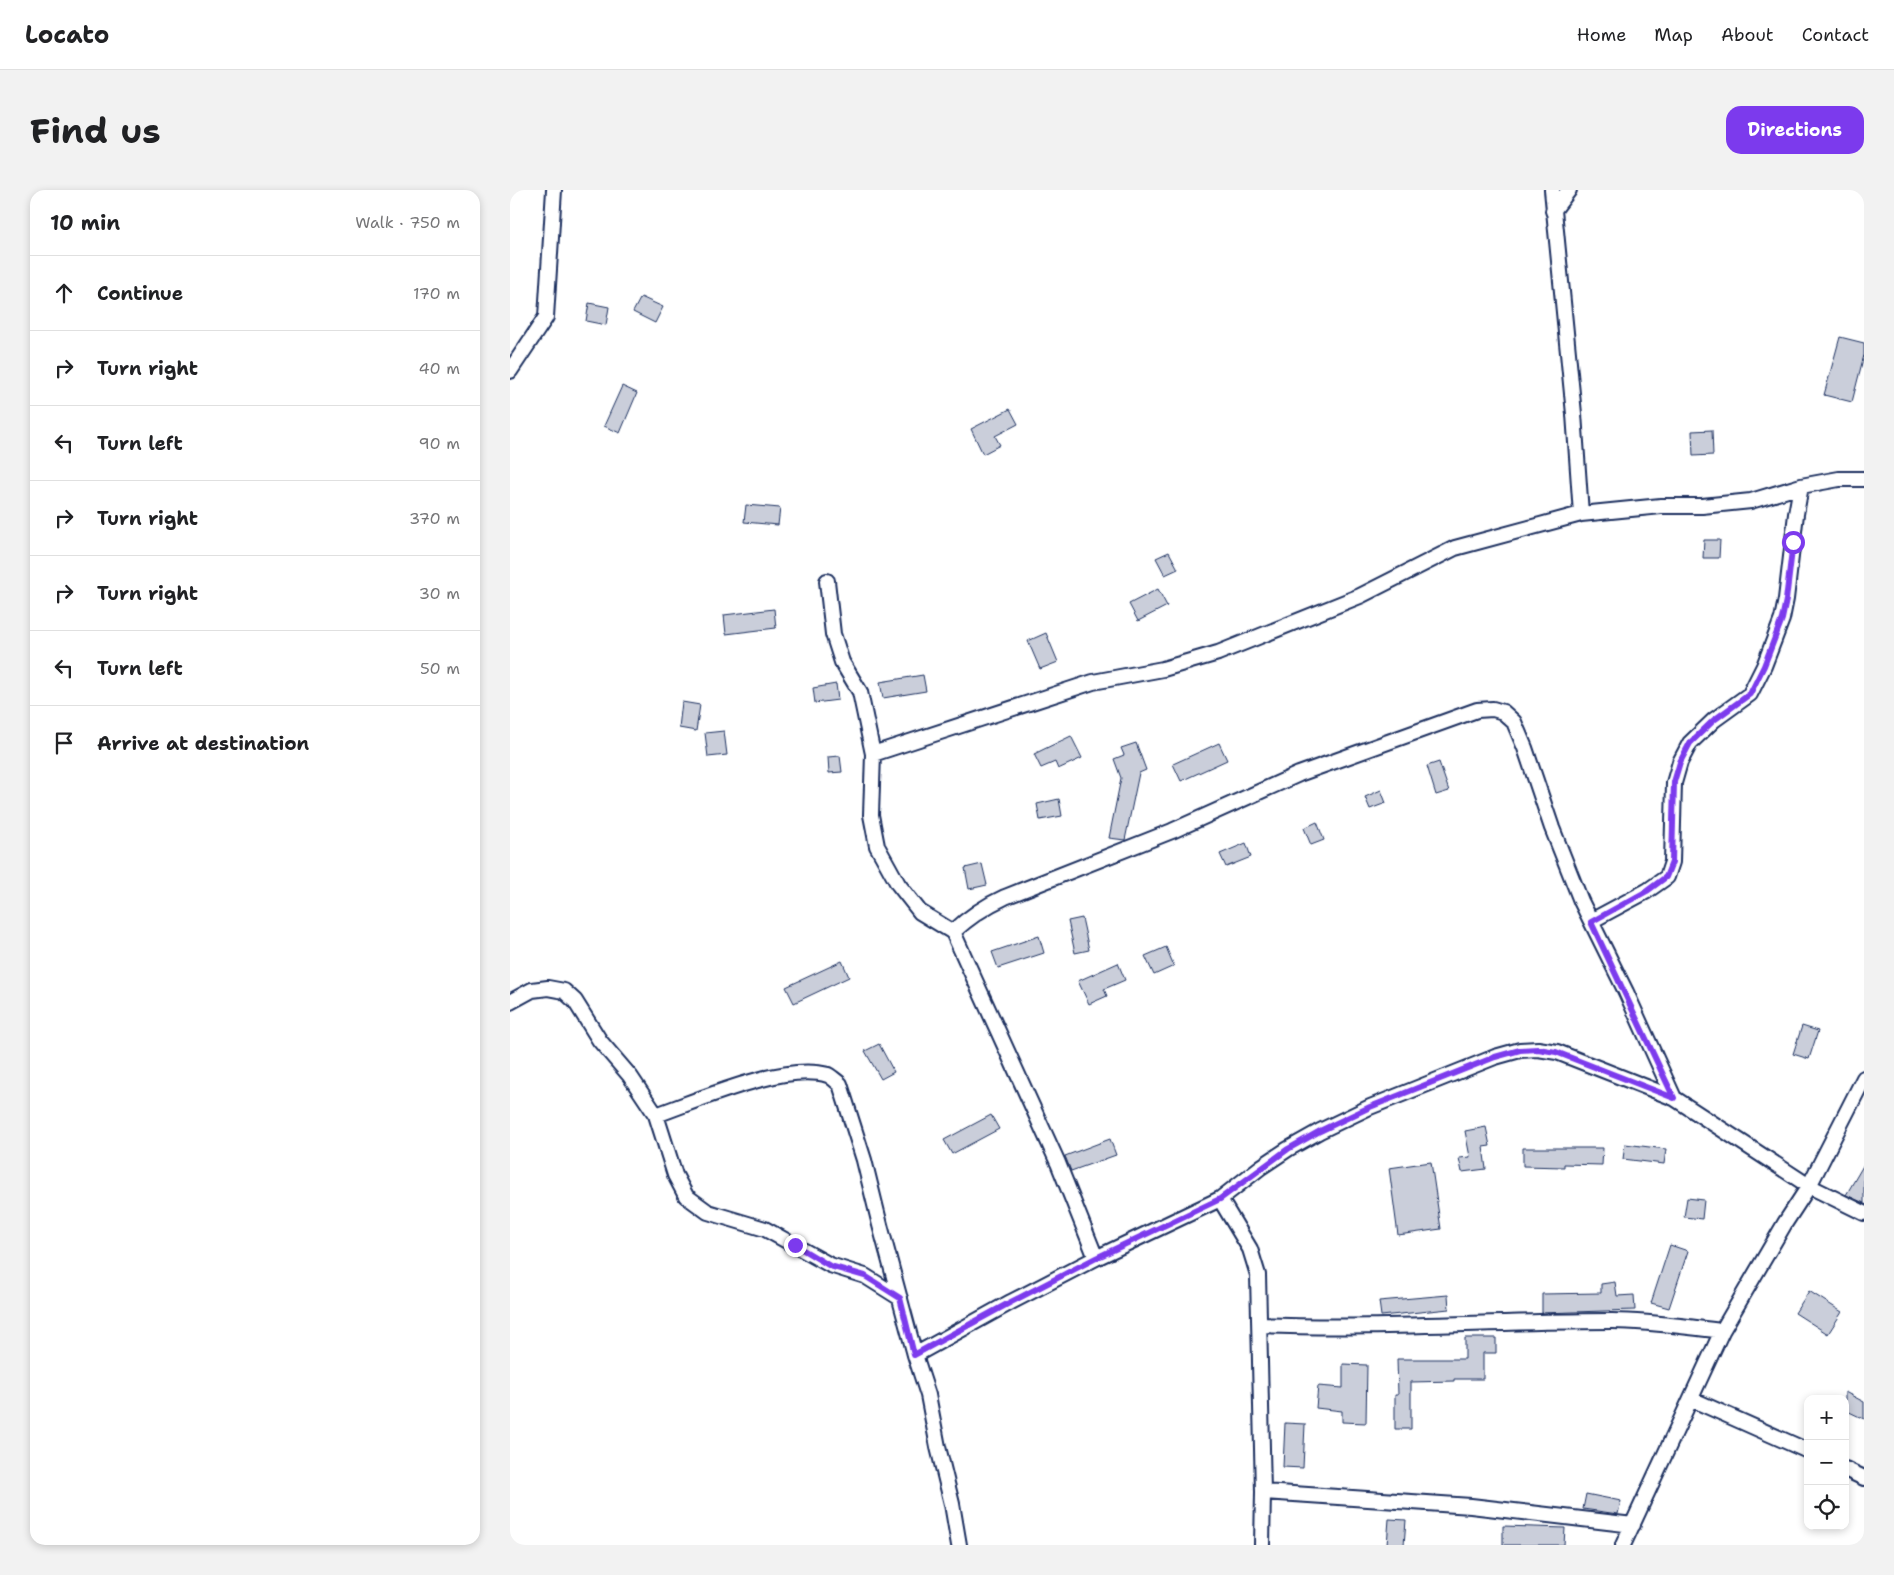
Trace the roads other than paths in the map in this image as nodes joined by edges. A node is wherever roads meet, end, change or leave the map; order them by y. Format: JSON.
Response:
{"nodes":[{"id":1,"x":554,"y":190,"type":"edge"},
{"id":2,"x":1552,"y":190,"type":"edge"},
{"id":3,"x":1569,"y":190,"type":"edge"},
{"id":4,"x":1552,"y":211,"type":"junction"},
{"id":5,"x":510,"y":371,"type":"edge"},
{"id":6,"x":1864,"y":480,"type":"edge"},
{"id":7,"x":1801,"y":486,"type":"junction"},
{"id":8,"x":1581,"y":514,"type":"junction"},
{"id":9,"x":827,"y":582,"type":"dead end"},
{"id":10,"x":873,"y":754,"type":"junction"},
{"id":11,"x":1591,"y":922,"type":"junction"},
{"id":12,"x":953,"y":932,"type":"junction"},
{"id":13,"x":510,"y":1002,"type":"edge"},
{"id":14,"x":1864,"y":1078,"type":"edge"},
{"id":15,"x":1674,"y":1098,"type":"junction"},
{"id":16,"x":656,"y":1115,"type":"junction"},
{"id":17,"x":1809,"y":1186,"type":"junction"},
{"id":18,"x":1220,"y":1199,"type":"junction"},
{"id":19,"x":1864,"y":1213,"type":"edge"},
{"id":20,"x":1096,"y":1258,"type":"junction"},
{"id":21,"x":900,"y":1298,"type":"junction"},
{"id":22,"x":1260,"y":1325,"type":"junction"},
{"id":23,"x":1722,"y":1331,"type":"junction"},
{"id":24,"x":914,"y":1355,"type":"junction"},
{"id":25,"x":1690,"y":1399,"type":"junction"},
{"id":26,"x":1804,"y":1449,"type":"edge"},
{"id":27,"x":1849,"y":1471,"type":"edge"},
{"id":28,"x":1864,"y":1478,"type":"edge"},
{"id":29,"x":1263,"y":1492,"type":"junction"},
{"id":30,"x":1632,"y":1525,"type":"junction"},
{"id":31,"x":959,"y":1545,"type":"edge"},
{"id":32,"x":1262,"y":1545,"type":"edge"},
{"id":33,"x":1623,"y":1545,"type":"edge"}],
"edges":[{"from":1,"to":5,"type":"street"},
{"from":2,"to":4,"type":"street"},
{"from":3,"to":4,"type":"street"},
{"from":4,"to":8,"type":"street"},
{"from":6,"to":7,"type":"street"},
{"from":7,"to":8,"type":"street"},
{"from":7,"to":11,"type":"street"},
{"from":8,"to":10,"type":"street"},
{"from":9,"to":10,"type":"street"},
{"from":10,"to":12,"type":"street"},
{"from":11,"to":12,"type":"street"},
{"from":11,"to":15,"type":"street"},
{"from":12,"to":20,"type":"street"},
{"from":13,"to":16,"type":"street"},
{"from":14,"to":17,"type":"street"},
{"from":15,"to":17,"type":"street"},
{"from":15,"to":18,"type":"street"},
{"from":16,"to":21,"type":"street"},
{"from":16,"to":21,"type":"street"},
{"from":17,"to":19,"type":"street"},
{"from":17,"to":23,"type":"street"},
{"from":18,"to":20,"type":"street"},
{"from":18,"to":22,"type":"street"},
{"from":20,"to":24,"type":"street"},
{"from":21,"to":24,"type":"street"},
{"from":22,"to":23,"type":"street"},
{"from":22,"to":29,"type":"street"},
{"from":23,"to":25,"type":"street"},
{"from":24,"to":31,"type":"street"},
{"from":25,"to":26,"type":"street"},
{"from":25,"to":30,"type":"street"},
{"from":27,"to":28,"type":"street"},
{"from":29,"to":30,"type":"street"},
{"from":29,"to":32,"type":"street"},
{"from":30,"to":33,"type":"street"}]}
